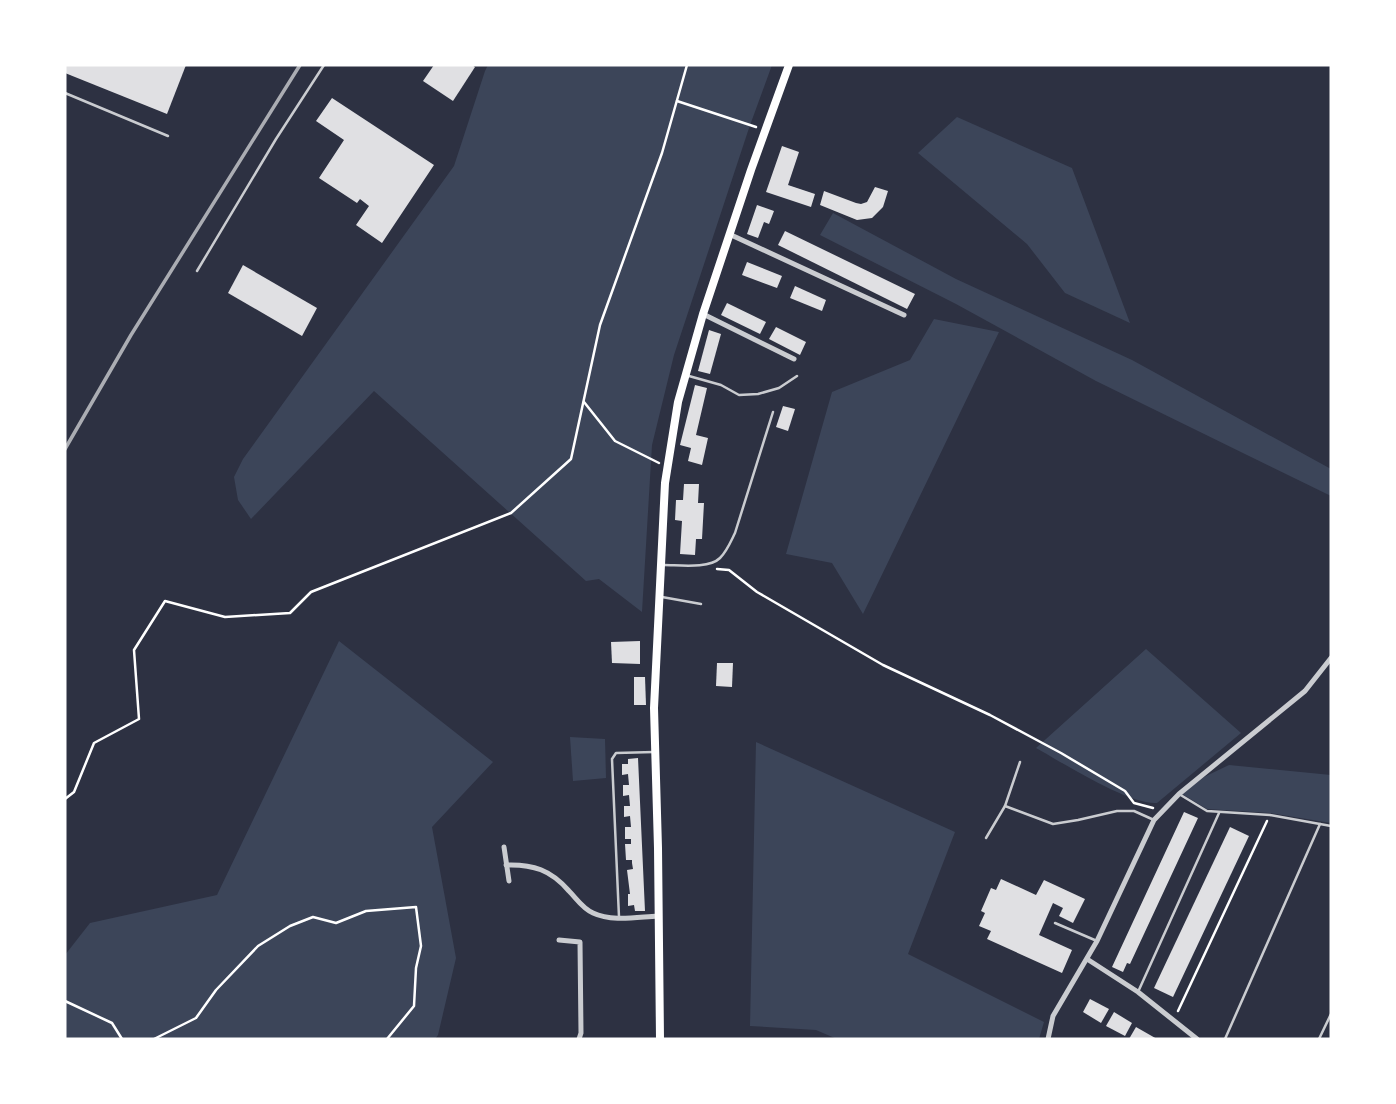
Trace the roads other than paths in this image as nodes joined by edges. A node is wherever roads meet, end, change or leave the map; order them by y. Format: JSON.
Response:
{"nodes":[{"id":1,"x":324,"y":65,"type":"edge"},
{"id":2,"x":789,"y":65,"type":"edge"},
{"id":3,"x":65,"y":93,"type":"edge"},
{"id":4,"x":168,"y":136,"type":"dead end"},
{"id":5,"x":729,"y":234,"type":"junction"},
{"id":6,"x":197,"y":271,"type":"dead end"},
{"id":7,"x":703,"y":314,"type":"junction"},
{"id":8,"x":904,"y":315,"type":"dead end"},
{"id":9,"x":794,"y":359,"type":"dead end"},
{"id":10,"x":686,"y":375,"type":"junction"},
{"id":11,"x":797,"y":376,"type":"dead end"},
{"id":12,"x":773,"y":412,"type":"dead end"},
{"id":13,"x":661,"y":565,"type":"junction"},
{"id":14,"x":659,"y":597,"type":"junction"},
{"id":15,"x":701,"y":604,"type":"dead end"},
{"id":16,"x":1331,"y":659,"type":"edge"},
{"id":17,"x":655,"y":752,"type":"junction"},
{"id":18,"x":1020,"y":762,"type":"dead end"},
{"id":19,"x":1179,"y":794,"type":"junction"},
{"id":20,"x":1005,"y":806,"type":"junction"},
{"id":21,"x":1219,"y":813,"type":"junction"},
{"id":22,"x":1154,"y":820,"type":"junction"},
{"id":23,"x":1321,"y":824,"type":"junction"},
{"id":24,"x":1331,"y":826,"type":"edge"},
{"id":25,"x":986,"y":838,"type":"dead end"},
{"id":26,"x":504,"y":847,"type":"dead end"},
{"id":27,"x":506,"y":865,"type":"junction"},
{"id":28,"x":509,"y":881,"type":"dead end"},
{"id":29,"x":658,"y":916,"type":"junction"},
{"id":30,"x":619,"y":917,"type":"junction"},
{"id":31,"x":1055,"y":923,"type":"dead end"},
{"id":32,"x":559,"y":940,"type":"dead end"},
{"id":33,"x":1097,"y":941,"type":"junction"},
{"id":34,"x":1087,"y":959,"type":"junction"},
{"id":35,"x":1138,"y":992,"type":"junction"},
{"id":36,"x":1331,"y":1014,"type":"edge"},
{"id":37,"x":579,"y":1039,"type":"edge"},
{"id":38,"x":660,"y":1039,"type":"edge"},
{"id":39,"x":1048,"y":1039,"type":"edge"},
{"id":40,"x":1196,"y":1039,"type":"edge"},
{"id":41,"x":1225,"y":1039,"type":"edge"},
{"id":42,"x":1319,"y":1039,"type":"edge"}],
"edges":[{"from":1,"to":6,"type":"lane"},
{"from":2,"to":5,"type":"main road"},
{"from":3,"to":4,"type":"lane"},
{"from":5,"to":7,"type":"main road"},
{"from":5,"to":8,"type":"street"},
{"from":7,"to":9,"type":"street"},
{"from":7,"to":10,"type":"main road"},
{"from":10,"to":11,"type":"lane"},
{"from":10,"to":13,"type":"main road"},
{"from":12,"to":13,"type":"lane"},
{"from":13,"to":14,"type":"main road"},
{"from":14,"to":15,"type":"lane"},
{"from":14,"to":17,"type":"main road"},
{"from":16,"to":19,"type":"street"},
{"from":17,"to":29,"type":"main road"},
{"from":17,"to":30,"type":"lane"},
{"from":18,"to":20,"type":"lane"},
{"from":19,"to":21,"type":"lane"},
{"from":19,"to":22,"type":"street"},
{"from":20,"to":22,"type":"lane"},
{"from":20,"to":25,"type":"lane"},
{"from":21,"to":23,"type":"lane"},
{"from":21,"to":35,"type":"lane"},
{"from":22,"to":33,"type":"street"},
{"from":23,"to":24,"type":"lane"},
{"from":23,"to":41,"type":"lane"},
{"from":26,"to":27,"type":"street"},
{"from":27,"to":28,"type":"street"},
{"from":27,"to":30,"type":"street"},
{"from":29,"to":30,"type":"street"},
{"from":29,"to":38,"type":"main road"},
{"from":31,"to":33,"type":"lane"},
{"from":32,"to":37,"type":"street"},
{"from":33,"to":34,"type":"street"},
{"from":34,"to":35,"type":"street"},
{"from":34,"to":39,"type":"street"},
{"from":35,"to":40,"type":"street"},
{"from":36,"to":42,"type":"lane"}]}
